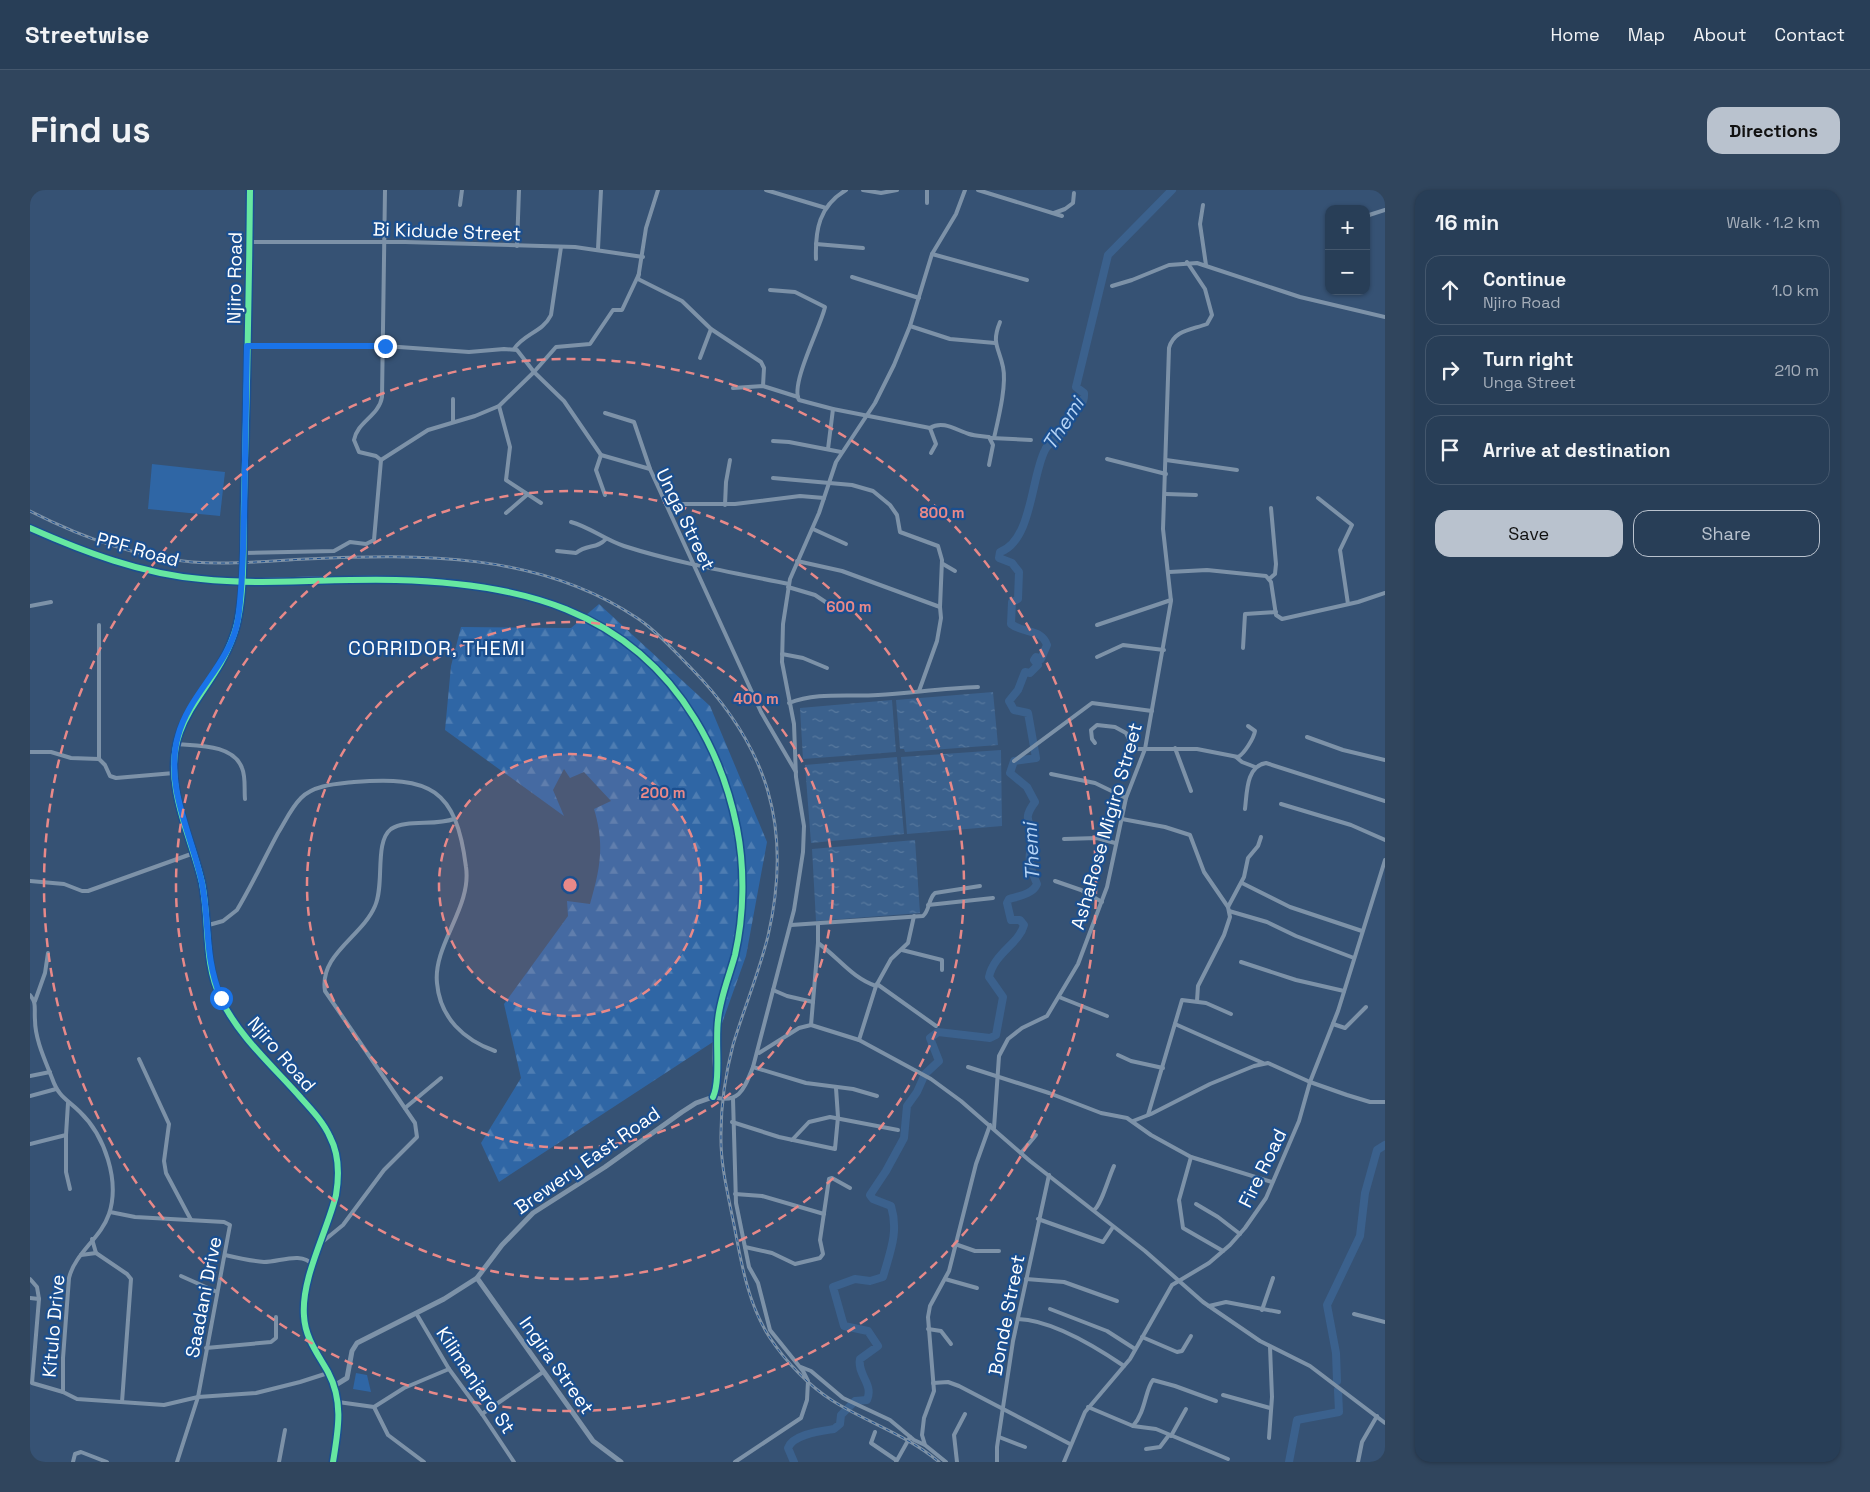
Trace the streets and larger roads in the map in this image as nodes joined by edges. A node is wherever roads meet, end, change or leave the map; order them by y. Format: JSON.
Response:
{"nodes":[{"id":1,"x":250,"y":190,"type":"edge"},
{"id":2,"x":385,"y":190,"type":"edge"},
{"id":3,"x":462,"y":190,"type":"edge"},
{"id":4,"x":519,"y":190,"type":"edge"},
{"id":5,"x":601,"y":190,"type":"edge"},
{"id":6,"x":658,"y":190,"type":"edge"},
{"id":7,"x":766,"y":190,"type":"edge"},
{"id":8,"x":863,"y":190,"type":"edge"},
{"id":9,"x":897,"y":190,"type":"edge"},
{"id":10,"x":927,"y":190,"type":"edge"},
{"id":11,"x":965,"y":190,"type":"edge"},
{"id":12,"x":978,"y":190,"type":"edge"},
{"id":13,"x":843,"y":191,"type":"edge"},
{"id":14,"x":1074,"y":193,"type":"dead end"},
{"id":15,"x":928,"y":203,"type":"dead end"},
{"id":16,"x":460,"y":205,"type":"dead end"},
{"id":17,"x":1203,"y":205,"type":"dead end"},
{"id":18,"x":826,"y":208,"type":"junction"},
{"id":19,"x":1385,"y":210,"type":"edge"},
{"id":20,"x":1054,"y":213,"type":"junction"},
{"id":21,"x":1370,"y":215,"type":"edge"},
{"id":22,"x":1062,"y":216,"type":"dead end"},
{"id":23,"x":250,"y":242,"type":"junction"},
{"id":24,"x":383,"y":242,"type":"junction"},
{"id":25,"x":816,"y":244,"type":"junction"},
{"id":26,"x":516,"y":246,"type":"junction"},
{"id":27,"x":562,"y":247,"type":"junction"},
{"id":28,"x":863,"y":248,"type":"dead end"},
{"id":29,"x":598,"y":249,"type":"junction"},
{"id":30,"x":932,"y":254,"type":"junction"},
{"id":31,"x":643,"y":257,"type":"junction"},
{"id":32,"x":816,"y":259,"type":"dead end"},
{"id":33,"x":1187,"y":262,"type":"junction"},
{"id":34,"x":1206,"y":265,"type":"junction"},
{"id":35,"x":639,"y":274,"type":"junction"},
{"id":36,"x":852,"y":277,"type":"dead end"},
{"id":37,"x":1027,"y":280,"type":"dead end"},
{"id":38,"x":1112,"y":286,"type":"dead end"},
{"id":39,"x":770,"y":290,"type":"dead end"},
{"id":40,"x":920,"y":298,"type":"junction"},
{"id":41,"x":1385,"y":317,"type":"edge"},
{"id":42,"x":1000,"y":322,"type":"dead end"},
{"id":43,"x":910,"y":326,"type":"junction"},
{"id":44,"x":711,"y":329,"type":"junction"},
{"id":45,"x":995,"y":343,"type":"junction"},
{"id":46,"x":247,"y":346,"type":"junction"},
{"id":47,"x":385,"y":346,"type":"junction"},
{"id":48,"x":514,"y":349,"type":"junction"},
{"id":49,"x":700,"y":358,"type":"dead end"},
{"id":50,"x":534,"y":372,"type":"junction"},
{"id":51,"x":763,"y":386,"type":"junction"},
{"id":52,"x":733,"y":388,"type":"dead end"},
{"id":53,"x":798,"y":397,"type":"junction"},
{"id":54,"x":453,"y":399,"type":"dead end"},
{"id":55,"x":499,"y":406,"type":"junction"},
{"id":56,"x":834,"y":409,"type":"junction"},
{"id":57,"x":605,"y":413,"type":"dead end"},
{"id":58,"x":866,"y":415,"type":"junction"},
{"id":59,"x":453,"y":422,"type":"junction"},
{"id":60,"x":930,"y":428,"type":"junction"},
{"id":61,"x":991,"y":438,"type":"junction"},
{"id":62,"x":1031,"y":440,"type":"dead end"},
{"id":63,"x":773,"y":441,"type":"dead end"},
{"id":64,"x":828,"y":448,"type":"junction"},
{"id":65,"x":841,"y":452,"type":"junction"},
{"id":66,"x":931,"y":453,"type":"dead end"},
{"id":67,"x":601,"y":455,"type":"junction"},
{"id":68,"x":1107,"y":459,"type":"dead end"},
{"id":69,"x":380,"y":460,"type":"junction"},
{"id":70,"x":730,"y":460,"type":"dead end"},
{"id":71,"x":1166,"y":460,"type":"junction"},
{"id":72,"x":989,"y":465,"type":"dead end"},
{"id":73,"x":650,"y":469,"type":"junction"},
{"id":74,"x":1237,"y":470,"type":"dead end"},
{"id":75,"x":1166,"y":474,"type":"junction"},
{"id":76,"x":773,"y":478,"type":"dead end"},
{"id":77,"x":829,"y":485,"type":"junction"},
{"id":78,"x":528,"y":494,"type":"junction"},
{"id":79,"x":1166,"y":494,"type":"junction"},
{"id":80,"x":605,"y":495,"type":"dead end"},
{"id":81,"x":1196,"y":495,"type":"dead end"},
{"id":82,"x":824,"y":498,"type":"junction"},
{"id":83,"x":1318,"y":498,"type":"dead end"},
{"id":84,"x":541,"y":503,"type":"dead end"},
{"id":85,"x":666,"y":504,"type":"junction"},
{"id":86,"x":725,"y":505,"type":"junction"},
{"id":87,"x":1271,"y":508,"type":"dead end"},
{"id":88,"x":506,"y":513,"type":"dead end"},
{"id":89,"x":571,"y":522,"type":"dead end"},
{"id":90,"x":30,"y":528,"type":"edge"},
{"id":91,"x":813,"y":529,"type":"junction"},
{"id":92,"x":606,"y":539,"type":"junction"},
{"id":93,"x":846,"y":544,"type":"dead end"},
{"id":94,"x":557,"y":551,"type":"dead end"},
{"id":95,"x":243,"y":552,"type":"junction"},
{"id":96,"x":797,"y":561,"type":"junction"},
{"id":97,"x":693,"y":563,"type":"junction"},
{"id":98,"x":942,"y":564,"type":"junction"},
{"id":99,"x":955,"y":571,"type":"dead end"},
{"id":100,"x":1169,"y":572,"type":"junction"},
{"id":101,"x":1269,"y":578,"type":"junction"},
{"id":102,"x":241,"y":581,"type":"junction"},
{"id":103,"x":789,"y":586,"type":"junction"},
{"id":104,"x":1385,"y":593,"type":"edge"},
{"id":105,"x":1171,"y":600,"type":"junction"},
{"id":106,"x":51,"y":602,"type":"dead end"},
{"id":107,"x":1348,"y":604,"type":"junction"},
{"id":108,"x":30,"y":606,"type":"edge"},
{"id":109,"x":940,"y":607,"type":"junction"},
{"id":110,"x":848,"y":610,"type":"dead end"},
{"id":111,"x":1276,"y":612,"type":"junction"},
{"id":112,"x":1097,"y":625,"type":"dead end"},
{"id":113,"x":98,"y":626,"type":"dead end"},
{"id":114,"x":1243,"y":648,"type":"dead end"},
{"id":115,"x":1164,"y":650,"type":"junction"},
{"id":116,"x":782,"y":654,"type":"junction"},
{"id":117,"x":1097,"y":657,"type":"dead end"},
{"id":118,"x":827,"y":668,"type":"dead end"},
{"id":119,"x":978,"y":688,"type":"dead end"},
{"id":120,"x":919,"y":691,"type":"junction"},
{"id":121,"x":790,"y":703,"type":"junction"},
{"id":122,"x":1152,"y":711,"type":"junction"},
{"id":123,"x":1248,"y":726,"type":"dead end"},
{"id":124,"x":1307,"y":737,"type":"dead end"},
{"id":125,"x":1096,"y":743,"type":"dead end"},
{"id":126,"x":176,"y":744,"type":"junction"},
{"id":127,"x":1175,"y":748,"type":"junction"},
{"id":128,"x":1146,"y":749,"type":"junction"},
{"id":129,"x":30,"y":752,"type":"edge"},
{"id":130,"x":1236,"y":757,"type":"junction"},
{"id":131,"x":99,"y":759,"type":"junction"},
{"id":132,"x":1385,"y":760,"type":"edge"},
{"id":133,"x":1014,"y":761,"type":"dead end"},
{"id":134,"x":1255,"y":767,"type":"junction"},
{"id":135,"x":796,"y":772,"type":"junction"},
{"id":136,"x":174,"y":773,"type":"junction"},
{"id":137,"x":1052,"y":774,"type":"dead end"},
{"id":138,"x":1191,"y":791,"type":"dead end"},
{"id":139,"x":1126,"y":798,"type":"junction"},
{"id":140,"x":245,"y":799,"type":"dead end"},
{"id":141,"x":1385,"y":801,"type":"edge"},
{"id":142,"x":1281,"y":804,"type":"dead end"},
{"id":143,"x":1245,"y":809,"type":"dead end"},
{"id":144,"x":454,"y":818,"type":"junction"},
{"id":145,"x":1122,"y":819,"type":"junction"},
{"id":146,"x":1261,"y":837,"type":"dead end"},
{"id":147,"x":1064,"y":839,"type":"dead end"},
{"id":148,"x":1385,"y":840,"type":"edge"},
{"id":149,"x":1116,"y":843,"type":"junction"},
{"id":150,"x":194,"y":853,"type":"junction"},
{"id":151,"x":1385,"y":860,"type":"edge"},
{"id":152,"x":30,"y":881,"type":"edge"},
{"id":153,"x":1055,"y":881,"type":"dead end"},
{"id":154,"x":1242,"y":883,"type":"junction"},
{"id":155,"x":980,"y":886,"type":"dead end"},
{"id":156,"x":993,"y":898,"type":"dead end"},
{"id":157,"x":1102,"y":902,"type":"junction"},
{"id":158,"x":928,"y":905,"type":"junction"},
{"id":159,"x":1229,"y":909,"type":"junction"},
{"id":160,"x":914,"y":916,"type":"junction"},
{"id":161,"x":818,"y":924,"type":"junction"},
{"id":162,"x":791,"y":925,"type":"junction"},
{"id":163,"x":205,"y":926,"type":"junction"},
{"id":164,"x":1362,"y":931,"type":"junction"},
{"id":165,"x":818,"y":943,"type":"junction"},
{"id":166,"x":902,"y":950,"type":"junction"},
{"id":167,"x":48,"y":954,"type":"dead end"},
{"id":168,"x":1354,"y":958,"type":"junction"},
{"id":169,"x":1241,"y":962,"type":"dead end"},
{"id":170,"x":942,"y":970,"type":"dead end"},
{"id":171,"x":877,"y":985,"type":"junction"},
{"id":172,"x":774,"y":990,"type":"junction"},
{"id":173,"x":1344,"y":991,"type":"junction"},
{"id":174,"x":30,"y":994,"type":"edge"},
{"id":175,"x":1059,"y":997,"type":"junction"},
{"id":176,"x":35,"y":1001,"type":"junction"},
{"id":177,"x":1197,"y":1001,"type":"junction"},
{"id":178,"x":813,"y":1002,"type":"junction"},
{"id":179,"x":1366,"y":1007,"type":"dead end"},
{"id":180,"x":1230,"y":1014,"type":"dead end"},
{"id":181,"x":1107,"y":1016,"type":"dead end"},
{"id":182,"x":32,"y":1021,"type":"edge"},
{"id":183,"x":1175,"y":1024,"type":"junction"},
{"id":184,"x":1333,"y":1024,"type":"junction"},
{"id":185,"x":811,"y":1025,"type":"junction"},
{"id":186,"x":936,"y":1026,"type":"dead end"},
{"id":187,"x":858,"y":1040,"type":"junction"},
{"id":188,"x":495,"y":1051,"type":"dead end"},
{"id":189,"x":758,"y":1054,"type":"junction"},
{"id":190,"x":1118,"y":1055,"type":"dead end"},
{"id":191,"x":139,"y":1059,"type":"dead end"},
{"id":192,"x":1265,"y":1064,"type":"junction"},
{"id":193,"x":754,"y":1067,"type":"junction"},
{"id":194,"x":968,"y":1067,"type":"dead end"},
{"id":195,"x":1163,"y":1068,"type":"junction"},
{"id":196,"x":50,"y":1072,"type":"junction"},
{"id":197,"x":30,"y":1076,"type":"edge"},
{"id":198,"x":441,"y":1078,"type":"dead end"},
{"id":199,"x":997,"y":1078,"type":"junction"},
{"id":200,"x":1310,"y":1082,"type":"junction"},
{"id":201,"x":836,"y":1088,"type":"junction"},
{"id":202,"x":56,"y":1089,"type":"junction"},
{"id":203,"x":30,"y":1096,"type":"edge"},
{"id":204,"x":877,"y":1096,"type":"dead end"},
{"id":205,"x":713,"y":1098,"type":"junction"},
{"id":206,"x":733,"y":1099,"type":"junction"},
{"id":207,"x":1385,"y":1102,"type":"edge"},
{"id":208,"x":68,"y":1103,"type":"junction"},
{"id":209,"x":405,"y":1108,"type":"junction"},
{"id":210,"x":1148,"y":1115,"type":"junction"},
{"id":211,"x":838,"y":1117,"type":"junction"},
{"id":212,"x":1133,"y":1121,"type":"junction"},
{"id":213,"x":732,"y":1122,"type":"junction"},
{"id":214,"x":992,"y":1127,"type":"junction"},
{"id":215,"x":898,"y":1130,"type":"dead end"},
{"id":216,"x":66,"y":1135,"type":"junction"},
{"id":217,"x":1036,"y":1135,"type":"dead end"},
{"id":218,"x":792,"y":1140,"type":"junction"},
{"id":219,"x":30,"y":1144,"type":"edge"},
{"id":220,"x":1021,"y":1153,"type":"junction"},
{"id":221,"x":1191,"y":1157,"type":"junction"},
{"id":222,"x":1114,"y":1166,"type":"dead end"},
{"id":223,"x":1049,"y":1175,"type":"junction"},
{"id":224,"x":1272,"y":1182,"type":"junction"},
{"id":225,"x":850,"y":1188,"type":"dead end"},
{"id":226,"x":70,"y":1189,"type":"dead end"},
{"id":227,"x":735,"y":1194,"type":"junction"},
{"id":228,"x":1196,"y":1204,"type":"dead end"},
{"id":229,"x":1094,"y":1210,"type":"junction"},
{"id":230,"x":110,"y":1212,"type":"junction"},
{"id":231,"x":824,"y":1214,"type":"junction"},
{"id":232,"x":1038,"y":1219,"type":"junction"},
{"id":233,"x":191,"y":1220,"type":"junction"},
{"id":234,"x":1113,"y":1226,"type":"junction"},
{"id":235,"x":1240,"y":1234,"type":"junction"},
{"id":236,"x":92,"y":1239,"type":"junction"},
{"id":237,"x":321,"y":1243,"type":"junction"},
{"id":238,"x":955,"y":1244,"type":"junction"},
{"id":239,"x":745,"y":1247,"type":"junction"},
{"id":240,"x":999,"y":1251,"type":"dead end"},
{"id":241,"x":1223,"y":1251,"type":"junction"},
{"id":242,"x":96,"y":1253,"type":"junction"},
{"id":243,"x":80,"y":1255,"type":"junction"},
{"id":244,"x":225,"y":1255,"type":"junction"},
{"id":245,"x":313,"y":1265,"type":"junction"},
{"id":246,"x":181,"y":1276,"type":"dead end"},
{"id":247,"x":478,"y":1278,"type":"junction"},
{"id":248,"x":1274,"y":1278,"type":"dead end"},
{"id":249,"x":30,"y":1279,"type":"edge"},
{"id":250,"x":945,"y":1279,"type":"junction"},
{"id":251,"x":1026,"y":1279,"type":"junction"},
{"id":252,"x":1178,"y":1280,"type":"junction"},
{"id":253,"x":977,"y":1288,"type":"dead end"},
{"id":254,"x":217,"y":1292,"type":"junction"},
{"id":255,"x":30,"y":1298,"type":"edge"},
{"id":256,"x":39,"y":1299,"type":"junction"},
{"id":257,"x":1117,"y":1301,"type":"dead end"},
{"id":258,"x":1209,"y":1306,"type":"junction"},
{"id":259,"x":1050,"y":1309,"type":"dead end"},
{"id":260,"x":1262,"y":1310,"type":"junction"},
{"id":261,"x":1279,"y":1312,"type":"dead end"},
{"id":262,"x":416,"y":1313,"type":"junction"},
{"id":263,"x":1354,"y":1314,"type":"dead end"},
{"id":264,"x":276,"y":1317,"type":"dead end"},
{"id":265,"x":1018,"y":1319,"type":"junction"},
{"id":266,"x":1385,"y":1322,"type":"edge"},
{"id":267,"x":928,"y":1329,"type":"junction"},
{"id":268,"x":1191,"y":1336,"type":"dead end"},
{"id":269,"x":1142,"y":1337,"type":"junction"},
{"id":270,"x":951,"y":1344,"type":"dead end"},
{"id":271,"x":1270,"y":1347,"type":"junction"},
{"id":272,"x":206,"y":1348,"type":"junction"},
{"id":273,"x":1135,"y":1349,"type":"junction"},
{"id":274,"x":799,"y":1366,"type":"junction"},
{"id":275,"x":1124,"y":1366,"type":"junction"},
{"id":276,"x":448,"y":1370,"type":"junction"},
{"id":277,"x":543,"y":1372,"type":"junction"},
{"id":278,"x":328,"y":1373,"type":"junction"},
{"id":279,"x":31,"y":1376,"type":"edge"},
{"id":280,"x":933,"y":1383,"type":"junction"},
{"id":281,"x":334,"y":1386,"type":"junction"},
{"id":282,"x":62,"y":1392,"type":"junction"},
{"id":283,"x":1223,"y":1395,"type":"dead end"},
{"id":284,"x":198,"y":1398,"type":"junction"},
{"id":285,"x":1216,"y":1401,"type":"dead end"},
{"id":286,"x":122,"y":1402,"type":"junction"},
{"id":287,"x":338,"y":1402,"type":"junction"},
{"id":288,"x":374,"y":1407,"type":"junction"},
{"id":289,"x":1003,"y":1407,"type":"junction"},
{"id":290,"x":1088,"y":1407,"type":"junction"},
{"id":291,"x":1270,"y":1408,"type":"junction"},
{"id":292,"x":1186,"y":1409,"type":"dead end"},
{"id":293,"x":482,"y":1414,"type":"junction"},
{"id":294,"x":965,"y":1414,"type":"dead end"},
{"id":295,"x":1377,"y":1416,"type":"junction"},
{"id":296,"x":1385,"y":1423,"type":"edge"},
{"id":297,"x":1133,"y":1426,"type":"junction"},
{"id":298,"x":285,"y":1430,"type":"dead end"},
{"id":299,"x":875,"y":1432,"type":"dead end"},
{"id":300,"x":1170,"y":1436,"type":"junction"},
{"id":301,"x":910,"y":1437,"type":"junction"},
{"id":302,"x":999,"y":1437,"type":"junction"},
{"id":303,"x":1269,"y":1438,"type":"dead end"},
{"id":304,"x":1070,"y":1444,"type":"junction"},
{"id":305,"x":925,"y":1445,"type":"junction"},
{"id":306,"x":1025,"y":1447,"type":"dead end"},
{"id":307,"x":1146,"y":1449,"type":"dead end"},
{"id":308,"x":1228,"y":1460,"type":"dead end"},
{"id":309,"x":896,"y":1461,"type":"edge"},
{"id":310,"x":73,"y":1462,"type":"edge"},
{"id":311,"x":107,"y":1462,"type":"edge"},
{"id":312,"x":178,"y":1462,"type":"edge"},
{"id":313,"x":279,"y":1462,"type":"edge"},
{"id":314,"x":333,"y":1462,"type":"edge"},
{"id":315,"x":424,"y":1462,"type":"edge"},
{"id":316,"x":514,"y":1462,"type":"edge"},
{"id":317,"x":621,"y":1462,"type":"edge"},
{"id":318,"x":735,"y":1462,"type":"edge"},
{"id":319,"x":946,"y":1462,"type":"edge"},
{"id":320,"x":956,"y":1462,"type":"edge"},
{"id":321,"x":997,"y":1462,"type":"edge"},
{"id":322,"x":1064,"y":1462,"type":"edge"},
{"id":323,"x":1358,"y":1462,"type":"edge"}],
"edges":[{"from":1,"to":23,"type":"street","name":"Njiro Road"},
{"from":2,"to":24,"type":"street"},
{"from":3,"to":16,"type":"street"},
{"from":4,"to":26,"type":"street"},
{"from":5,"to":29,"type":"street"},
{"from":6,"to":31,"type":"street"},
{"from":7,"to":18,"type":"street"},
{"from":8,"to":9,"type":"street"},
{"from":10,"to":15,"type":"street"},
{"from":11,"to":30,"type":"street"},
{"from":12,"to":20,"type":"street"},
{"from":13,"to":18,"type":"street"},
{"from":14,"to":20,"type":"street"},
{"from":17,"to":34,"type":"street"},
{"from":18,"to":25,"type":"street"},
{"from":19,"to":21,"type":"street"},
{"from":20,"to":22,"type":"street"},
{"from":23,"to":24,"type":"street","name":"Bi Kidude Street"},
{"from":23,"to":46,"type":"street","name":"Njiro Road"},
{"from":24,"to":26,"type":"street","name":"Bi Kidude Street"},
{"from":24,"to":47,"type":"street"},
{"from":25,"to":28,"type":"street"},
{"from":25,"to":32,"type":"street"},
{"from":26,"to":27,"type":"street","name":"Bi Kidude Street"},
{"from":27,"to":29,"type":"street","name":"Bi Kidude Street"},
{"from":27,"to":48,"type":"street"},
{"from":29,"to":31,"type":"street","name":"Bi Kidude Street"},
{"from":30,"to":37,"type":"street"},
{"from":30,"to":40,"type":"street"},
{"from":31,"to":35,"type":"street"},
{"from":33,"to":34,"type":"street"},
{"from":33,"to":38,"type":"street"},
{"from":33,"to":71,"type":"street","name":"AshaRose Migiro Street"},
{"from":34,"to":41,"type":"street"},
{"from":35,"to":44,"type":"street"},
{"from":35,"to":50,"type":"street"},
{"from":36,"to":40,"type":"street"},
{"from":39,"to":53,"type":"street"},
{"from":40,"to":43,"type":"street"},
{"from":42,"to":45,"type":"street"},
{"from":43,"to":45,"type":"street"},
{"from":43,"to":58,"type":"street"},
{"from":44,"to":49,"type":"street"},
{"from":44,"to":51,"type":"street"},
{"from":45,"to":61,"type":"street"},
{"from":46,"to":47,"type":"street"},
{"from":46,"to":95,"type":"street","name":"Njiro Road"},
{"from":47,"to":48,"type":"street"},
{"from":47,"to":69,"type":"street"},
{"from":48,"to":50,"type":"street"},
{"from":50,"to":55,"type":"street"},
{"from":50,"to":67,"type":"street"},
{"from":51,"to":52,"type":"street"},
{"from":51,"to":53,"type":"street"},
{"from":53,"to":56,"type":"street"},
{"from":54,"to":59,"type":"street"},
{"from":55,"to":59,"type":"street"},
{"from":55,"to":78,"type":"street"},
{"from":56,"to":58,"type":"street"},
{"from":56,"to":64,"type":"street"},
{"from":57,"to":73,"type":"street"},
{"from":58,"to":60,"type":"street"},
{"from":58,"to":65,"type":"street"},
{"from":59,"to":69,"type":"street"},
{"from":60,"to":61,"type":"street"},
{"from":60,"to":66,"type":"street"},
{"from":61,"to":62,"type":"street"},
{"from":61,"to":72,"type":"street"},
{"from":63,"to":64,"type":"street"},
{"from":64,"to":65,"type":"street"},
{"from":65,"to":77,"type":"street"},
{"from":67,"to":73,"type":"street","name":"Unga Street"},
{"from":67,"to":80,"type":"street"},
{"from":68,"to":75,"type":"street"},
{"from":69,"to":95,"type":"street"},
{"from":70,"to":86,"type":"street"},
{"from":71,"to":74,"type":"street"},
{"from":71,"to":75,"type":"street","name":"AshaRose Migiro Street"},
{"from":73,"to":85,"type":"street","name":"Unga Street"},
{"from":75,"to":79,"type":"street","name":"AshaRose Migiro Street"},
{"from":76,"to":77,"type":"street"},
{"from":77,"to":82,"type":"street"},
{"from":77,"to":98,"type":"street"},
{"from":78,"to":84,"type":"street"},
{"from":78,"to":88,"type":"street"},
{"from":79,"to":81,"type":"street"},
{"from":79,"to":100,"type":"street","name":"AshaRose Migiro Street"},
{"from":82,"to":86,"type":"street"},
{"from":82,"to":91,"type":"street"},
{"from":83,"to":107,"type":"street"},
{"from":85,"to":86,"type":"street"},
{"from":85,"to":97,"type":"street","name":"Unga Street"},
{"from":87,"to":101,"type":"street"},
{"from":89,"to":92,"type":"street"},
{"from":90,"to":102,"type":"street","name":"PPF Road"},
{"from":91,"to":93,"type":"street"},
{"from":91,"to":96,"type":"street"},
{"from":92,"to":94,"type":"street"},
{"from":92,"to":97,"type":"street"},
{"from":95,"to":102,"type":"street","name":"Njiro Road"},
{"from":96,"to":103,"type":"street"},
{"from":96,"to":109,"type":"street"},
{"from":97,"to":103,"type":"street"},
{"from":97,"to":135,"type":"street","name":"Unga Street"},
{"from":98,"to":99,"type":"street"},
{"from":98,"to":109,"type":"street"},
{"from":100,"to":101,"type":"street"},
{"from":100,"to":105,"type":"street","name":"AshaRose Migiro Street"},
{"from":101,"to":111,"type":"street"},
{"from":102,"to":126,"type":"street","name":"Njiro Road"},
{"from":102,"to":205,"type":"street"},
{"from":103,"to":110,"type":"street"},
{"from":103,"to":116,"type":"street"},
{"from":104,"to":107,"type":"street"},
{"from":105,"to":112,"type":"street"},
{"from":105,"to":115,"type":"street","name":"AshaRose Migiro Street"},
{"from":106,"to":108,"type":"street"},
{"from":107,"to":111,"type":"street"},
{"from":109,"to":120,"type":"street"},
{"from":111,"to":114,"type":"street"},
{"from":113,"to":131,"type":"street"},
{"from":115,"to":117,"type":"street"},
{"from":115,"to":122,"type":"street","name":"AshaRose Migiro Street"},
{"from":116,"to":118,"type":"street"},
{"from":116,"to":121,"type":"street"},
{"from":119,"to":120,"type":"street"},
{"from":120,"to":121,"type":"street"},
{"from":121,"to":135,"type":"street"},
{"from":122,"to":128,"type":"street","name":"AshaRose Migiro Street"},
{"from":122,"to":133,"type":"street"},
{"from":123,"to":130,"type":"street"},
{"from":124,"to":132,"type":"street"},
{"from":125,"to":128,"type":"street"},
{"from":126,"to":136,"type":"street","name":"Njiro Road"},
{"from":126,"to":140,"type":"street"},
{"from":127,"to":128,"type":"street"},
{"from":127,"to":130,"type":"street"},
{"from":127,"to":138,"type":"street"},
{"from":128,"to":139,"type":"street","name":"AshaRose Migiro Street"},
{"from":129,"to":131,"type":"street"},
{"from":130,"to":134,"type":"street"},
{"from":131,"to":136,"type":"street"},
{"from":134,"to":141,"type":"street"},
{"from":134,"to":143,"type":"street"},
{"from":135,"to":162,"type":"street"},
{"from":136,"to":150,"type":"street","name":"Njiro Road"},
{"from":137,"to":139,"type":"street"},
{"from":139,"to":145,"type":"street","name":"AshaRose Migiro Street"},
{"from":142,"to":148,"type":"street"},
{"from":144,"to":163,"type":"street"},
{"from":144,"to":188,"type":"street"},
{"from":144,"to":209,"type":"street"},
{"from":145,"to":149,"type":"street","name":"AshaRose Migiro Street"},
{"from":145,"to":159,"type":"street"},
{"from":146,"to":154,"type":"street"},
{"from":147,"to":149,"type":"street"},
{"from":149,"to":157,"type":"street","name":"AshaRose Migiro Street"},
{"from":150,"to":152,"type":"street"},
{"from":150,"to":163,"type":"street","name":"Njiro Road"},
{"from":151,"to":164,"type":"street","name":"Fire Road"},
{"from":153,"to":157,"type":"street"},
{"from":154,"to":159,"type":"street"},
{"from":154,"to":164,"type":"street"},
{"from":155,"to":158,"type":"street"},
{"from":156,"to":158,"type":"street"},
{"from":157,"to":175,"type":"street","name":"AshaRose Migiro Street"},
{"from":158,"to":160,"type":"street"},
{"from":159,"to":168,"type":"street"},
{"from":159,"to":177,"type":"street"},
{"from":160,"to":161,"type":"street"},
{"from":160,"to":166,"type":"street"},
{"from":161,"to":162,"type":"street"},
{"from":161,"to":165,"type":"street"},
{"from":162,"to":172,"type":"street"},
{"from":163,"to":237,"type":"street","name":"Njiro Road"},
{"from":164,"to":168,"type":"street","name":"Fire Road"},
{"from":165,"to":171,"type":"street"},
{"from":165,"to":178,"type":"street"},
{"from":166,"to":170,"type":"street"},
{"from":166,"to":171,"type":"street"},
{"from":167,"to":176,"type":"street"},
{"from":168,"to":173,"type":"street","name":"Fire Road"},
{"from":169,"to":173,"type":"street"},
{"from":171,"to":186,"type":"street"},
{"from":171,"to":187,"type":"street"},
{"from":172,"to":178,"type":"street"},
{"from":172,"to":189,"type":"street"},
{"from":173,"to":184,"type":"street","name":"Fire Road"},
{"from":174,"to":176,"type":"street"},
{"from":175,"to":181,"type":"street"},
{"from":175,"to":199,"type":"street","name":"AshaRose Migiro Street"},
{"from":176,"to":182,"type":"street"},
{"from":177,"to":180,"type":"street"},
{"from":177,"to":183,"type":"street"},
{"from":178,"to":185,"type":"street"},
{"from":179,"to":184,"type":"street"},
{"from":182,"to":196,"type":"street"},
{"from":183,"to":192,"type":"street"},
{"from":183,"to":195,"type":"street"},
{"from":184,"to":200,"type":"street","name":"Fire Road"},
{"from":185,"to":187,"type":"street"},
{"from":185,"to":189,"type":"street"},
{"from":187,"to":214,"type":"street"},
{"from":189,"to":193,"type":"street"},
{"from":190,"to":195,"type":"street"},
{"from":191,"to":233,"type":"street"},
{"from":192,"to":200,"type":"street"},
{"from":192,"to":210,"type":"street"},
{"from":193,"to":201,"type":"street"},
{"from":193,"to":206,"type":"street"},
{"from":194,"to":199,"type":"street"},
{"from":195,"to":210,"type":"street"},
{"from":196,"to":197,"type":"street"},
{"from":196,"to":202,"type":"street"},
{"from":198,"to":209,"type":"street"},
{"from":199,"to":212,"type":"street"},
{"from":199,"to":214,"type":"street","name":"AshaRose Migiro Street"},
{"from":200,"to":207,"type":"street"},
{"from":200,"to":224,"type":"street","name":"Fire Road"},
{"from":201,"to":204,"type":"street"},
{"from":201,"to":211,"type":"street"},
{"from":202,"to":203,"type":"street"},
{"from":202,"to":208,"type":"street"},
{"from":205,"to":206,"type":"street"},
{"from":205,"to":247,"type":"street","name":"Brewery East Road"},
{"from":206,"to":213,"type":"street"},
{"from":208,"to":216,"type":"street"},
{"from":208,"to":230,"type":"street"},
{"from":209,"to":237,"type":"street"},
{"from":210,"to":212,"type":"street"},
{"from":211,"to":215,"type":"street"},
{"from":211,"to":218,"type":"street"},
{"from":211,"to":218,"type":"street"},
{"from":212,"to":221,"type":"street"},
{"from":213,"to":218,"type":"street"},
{"from":213,"to":227,"type":"street"},
{"from":214,"to":220,"type":"street"},
{"from":214,"to":238,"type":"street","name":"AshaRose Migiro Street"},
{"from":216,"to":219,"type":"street"},
{"from":216,"to":226,"type":"street"},
{"from":217,"to":220,"type":"street"},
{"from":220,"to":223,"type":"street"},
{"from":221,"to":224,"type":"street"},
{"from":221,"to":241,"type":"street"},
{"from":222,"to":229,"type":"street"},
{"from":223,"to":229,"type":"street"},
{"from":223,"to":232,"type":"street","name":"Bonde Street"},
{"from":224,"to":235,"type":"street","name":"Fire Road"},
{"from":225,"to":231,"type":"street"},
{"from":227,"to":231,"type":"street"},
{"from":227,"to":239,"type":"street"},
{"from":228,"to":235,"type":"street"},
{"from":229,"to":234,"type":"street"},
{"from":230,"to":233,"type":"street","name":"Saadani Drive"},
{"from":230,"to":236,"type":"street","name":"Kitulo Drive"},
{"from":231,"to":239,"type":"street"},
{"from":232,"to":234,"type":"street"},
{"from":232,"to":251,"type":"street","name":"Bonde Street"},
{"from":233,"to":244,"type":"street","name":"Saadani Drive"},
{"from":234,"to":252,"type":"street"},
{"from":235,"to":241,"type":"street","name":"Fire Road"},
{"from":236,"to":242,"type":"street"},
{"from":236,"to":243,"type":"street","name":"Kitulo Drive"},
{"from":237,"to":245,"type":"street","name":"Njiro Road"},
{"from":238,"to":240,"type":"street"},
{"from":238,"to":250,"type":"street","name":"AshaRose Migiro Street"},
{"from":239,"to":274,"type":"street"},
{"from":241,"to":252,"type":"street","name":"Fire Road"},
{"from":242,"to":243,"type":"street"},
{"from":242,"to":286,"type":"street"},
{"from":243,"to":282,"type":"street","name":"Kitulo Drive"},
{"from":244,"to":245,"type":"street"},
{"from":244,"to":254,"type":"street","name":"Saadani Drive"},
{"from":245,"to":278,"type":"street","name":"Njiro Road"},
{"from":246,"to":254,"type":"street"},
{"from":247,"to":262,"type":"street","name":"Brewery East Road"},
{"from":247,"to":277,"type":"street","name":"Ingira Street"},
{"from":248,"to":260,"type":"street"},
{"from":249,"to":256,"type":"street"},
{"from":250,"to":253,"type":"street"},
{"from":250,"to":267,"type":"street","name":"AshaRose Migiro Street"},
{"from":251,"to":257,"type":"street"},
{"from":251,"to":265,"type":"street","name":"Bonde Street"},
{"from":252,"to":258,"type":"street"},
{"from":252,"to":269,"type":"street","name":"Fire Road"},
{"from":254,"to":272,"type":"street","name":"Saadani Drive"},
{"from":255,"to":256,"type":"street"},
{"from":256,"to":279,"type":"street"},
{"from":258,"to":260,"type":"street"},
{"from":258,"to":271,"type":"street"},
{"from":259,"to":273,"type":"street"},
{"from":260,"to":261,"type":"street"},
{"from":262,"to":276,"type":"street","name":"Kilimanjaro St"},
{"from":262,"to":281,"type":"street","name":"Brewery East Road"},
{"from":263,"to":266,"type":"street"},
{"from":264,"to":272,"type":"street"},
{"from":265,"to":275,"type":"street"},
{"from":265,"to":289,"type":"street","name":"Bonde Street"},
{"from":267,"to":270,"type":"street"},
{"from":267,"to":280,"type":"street","name":"AshaRose Migiro Street"},
{"from":268,"to":269,"type":"street"},
{"from":269,"to":273,"type":"street","name":"Fire Road"},
{"from":271,"to":291,"type":"street"},
{"from":271,"to":295,"type":"street"},
{"from":272,"to":284,"type":"street","name":"Saadani Drive"},
{"from":273,"to":275,"type":"street","name":"Fire Road"},
{"from":274,"to":301,"type":"street"},
{"from":274,"to":318,"type":"street"},
{"from":275,"to":290,"type":"street","name":"Fire Road"},
{"from":276,"to":288,"type":"street"},
{"from":276,"to":293,"type":"street","name":"Kilimanjaro St"},
{"from":277,"to":293,"type":"street"},
{"from":277,"to":317,"type":"street","name":"Ingira Street"},
{"from":278,"to":281,"type":"street","name":"Njiro Road"},
{"from":278,"to":284,"type":"street","name":"Kitulo Drive"},
{"from":279,"to":282,"type":"street"},
{"from":280,"to":289,"type":"street"},
{"from":280,"to":305,"type":"street","name":"AshaRose Migiro Street"},
{"from":281,"to":287,"type":"street","name":"Njiro Road"},
{"from":282,"to":286,"type":"street","name":"Kitulo Drive"},
{"from":283,"to":291,"type":"street"},
{"from":284,"to":286,"type":"street","name":"Kitulo Drive"},
{"from":284,"to":312,"type":"street","name":"Saadani Drive"},
{"from":285,"to":297,"type":"street"},
{"from":287,"to":288,"type":"street"},
{"from":287,"to":314,"type":"street","name":"Njiro Road"},
{"from":288,"to":315,"type":"street"},
{"from":289,"to":302,"type":"street","name":"Bonde Street"},
{"from":289,"to":304,"type":"street"},
{"from":290,"to":297,"type":"street"},
{"from":290,"to":304,"type":"street","name":"Fire Road"},
{"from":291,"to":303,"type":"street"},
{"from":292,"to":300,"type":"street"},
{"from":293,"to":316,"type":"street","name":"Kilimanjaro St"},
{"from":294,"to":320,"type":"street"},
{"from":295,"to":296,"type":"street"},
{"from":295,"to":323,"type":"street"},
{"from":297,"to":300,"type":"street"},
{"from":298,"to":313,"type":"street"},
{"from":299,"to":309,"type":"street"},
{"from":300,"to":307,"type":"street"},
{"from":300,"to":308,"type":"street"},
{"from":301,"to":305,"type":"street"},
{"from":301,"to":309,"type":"street"},
{"from":302,"to":306,"type":"street"},
{"from":302,"to":321,"type":"street","name":"Bonde Street"},
{"from":304,"to":322,"type":"street","name":"Fire Road"},
{"from":305,"to":319,"type":"street"},
{"from":310,"to":311,"type":"street"}]}
